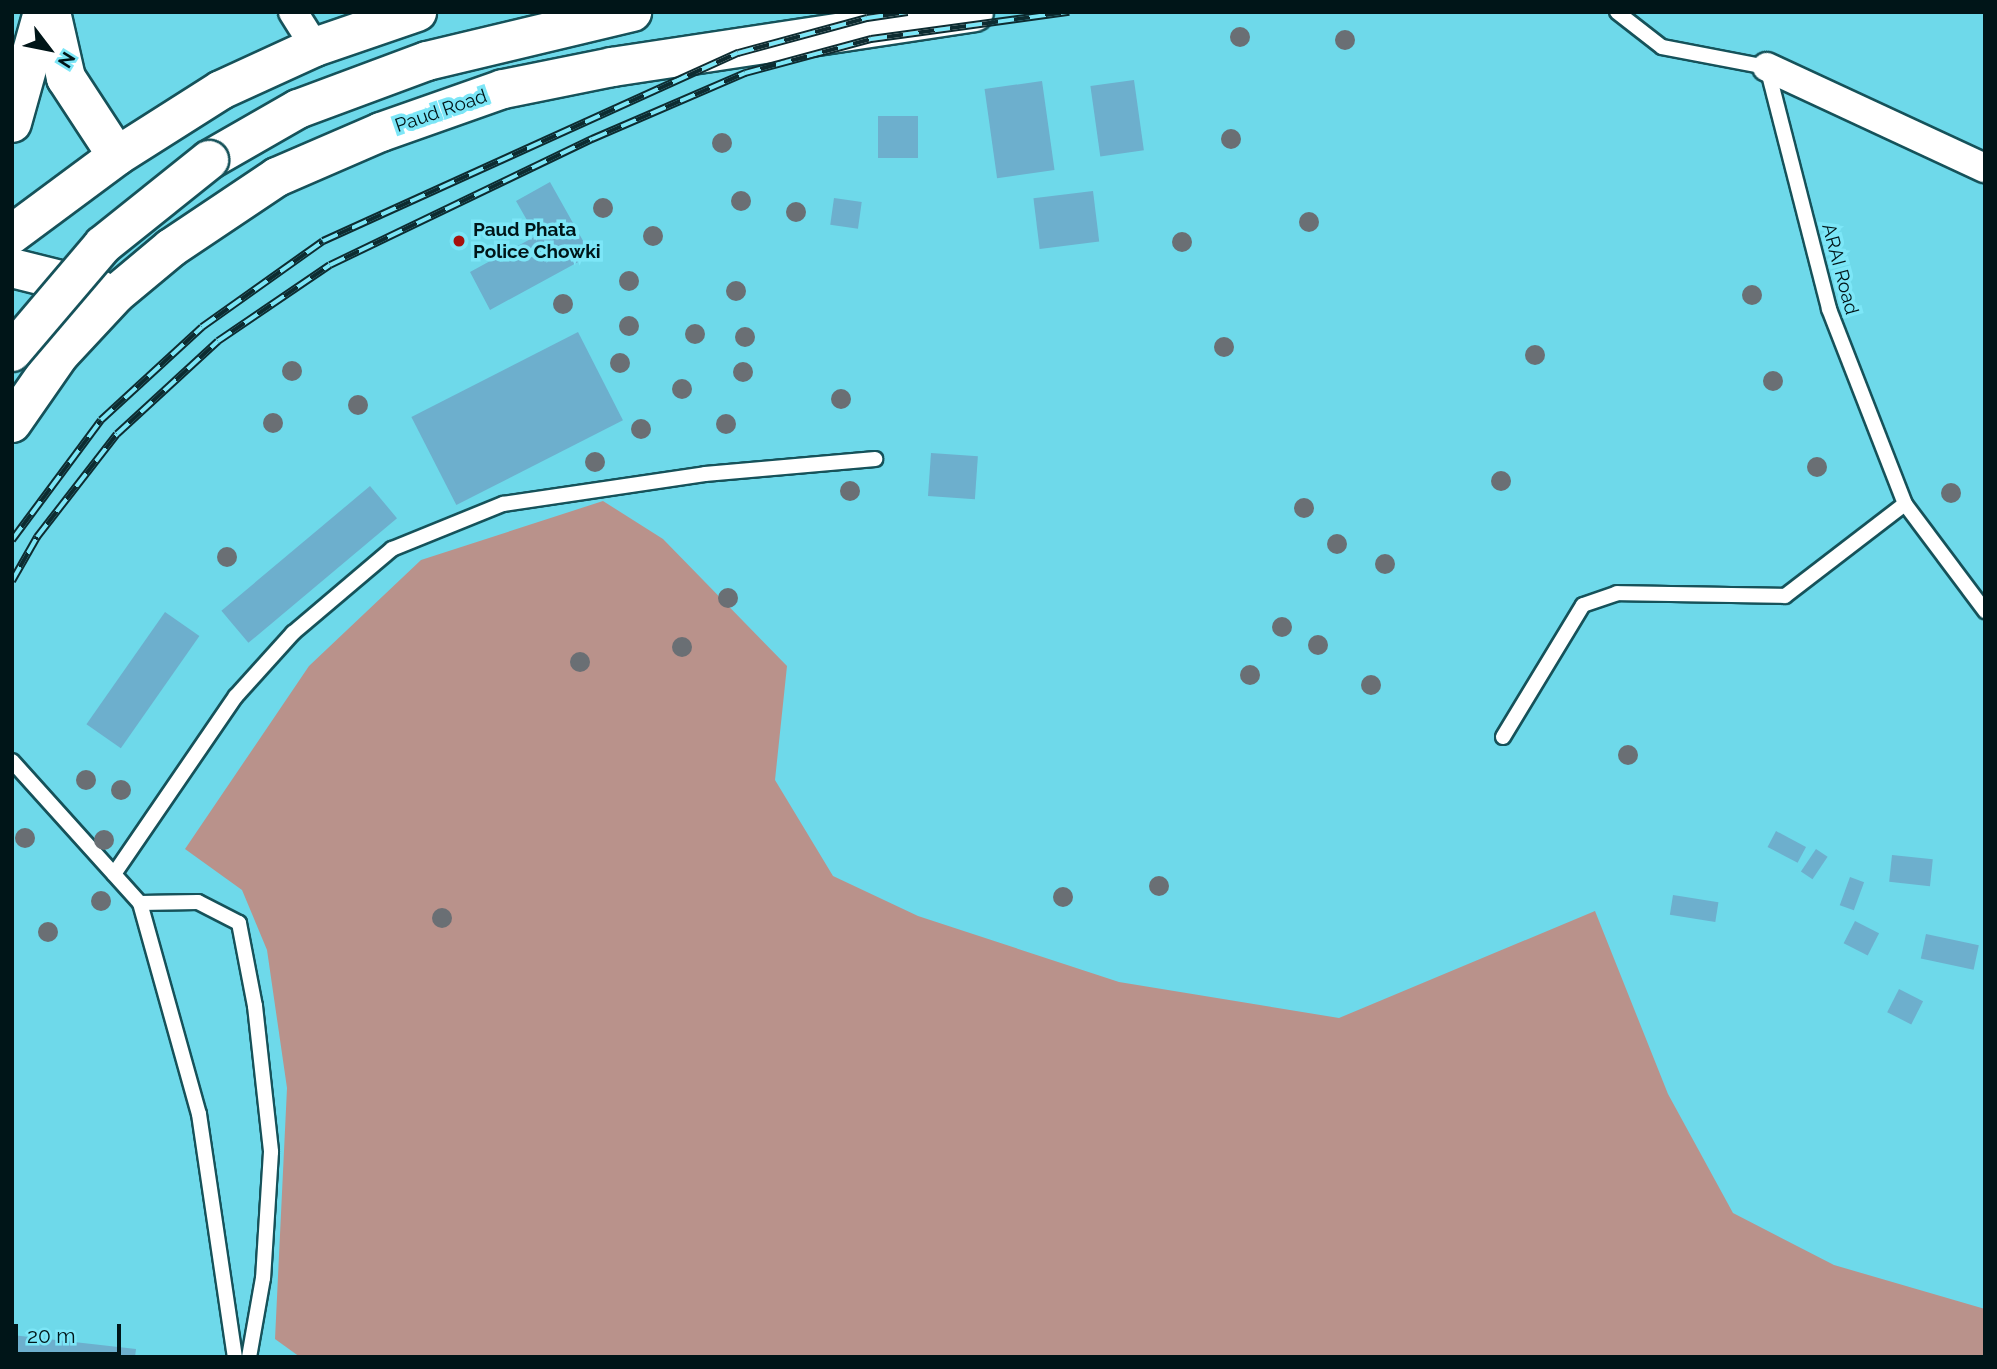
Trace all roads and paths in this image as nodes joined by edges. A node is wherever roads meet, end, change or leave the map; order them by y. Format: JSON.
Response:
{"nodes":[{"id":1,"x":43,"y":12,"type":"edge"},
{"id":2,"x":51,"y":12,"type":"edge"},
{"id":3,"x":293,"y":12,"type":"edge"},
{"id":4,"x":416,"y":12,"type":"edge"},
{"id":5,"x":974,"y":12,"type":"edge"},
{"id":6,"x":1617,"y":12,"type":"edge"},
{"id":7,"x":627,"y":14,"type":"edge"},
{"id":8,"x":316,"y":47,"type":"junction"},
{"id":9,"x":1767,"y":67,"type":"junction"},
{"id":10,"x":12,"y":123,"type":"edge"},
{"id":11,"x":117,"y":156,"type":"junction"},
{"id":12,"x":1985,"y":168,"type":"edge"},
{"id":13,"x":12,"y":234,"type":"edge"},
{"id":14,"x":12,"y":268,"type":"edge"},
{"id":15,"x":116,"y":294,"type":"junction"},
{"id":16,"x":12,"y":352,"type":"edge"},
{"id":17,"x":12,"y":423,"type":"edge"},
{"id":18,"x":876,"y":459,"type":"dead end"},
{"id":19,"x":1905,"y":505,"type":"junction"},
{"id":20,"x":1985,"y":611,"type":"edge"},
{"id":21,"x":1503,"y":737,"type":"dead end"},
{"id":22,"x":12,"y":761,"type":"edge"},
{"id":23,"x":114,"y":874,"type":"junction"},
{"id":24,"x":140,"y":904,"type":"junction"},
{"id":25,"x":235,"y":1357,"type":"edge"},
{"id":26,"x":249,"y":1357,"type":"edge"}],
"edges":[{"from":1,"to":10,"type":"main road"},
{"from":2,"to":11,"type":"main road"},
{"from":3,"to":8,"type":"street"},
{"from":4,"to":8,"type":"main road"},
{"from":5,"to":15,"type":"main road","name":"Paud Road"},
{"from":6,"to":9,"type":"lane"},
{"from":7,"to":16,"type":"main road","bridge":true},
{"from":8,"to":11,"type":"main road"},
{"from":9,"to":12,"type":"street"},
{"from":9,"to":19,"type":"lane","name":"ARAI Road"},
{"from":11,"to":13,"type":"main road"},
{"from":14,"to":15,"type":"main road"},
{"from":15,"to":17,"type":"main road","name":"Paud Road"},
{"from":18,"to":23,"type":"lane"},
{"from":19,"to":20,"type":"lane","name":"ARAI Road"},
{"from":19,"to":21,"type":"lane"},
{"from":22,"to":23,"type":"lane"},
{"from":23,"to":24,"type":"lane"},
{"from":24,"to":25,"type":"lane"},
{"from":24,"to":26,"type":"lane"}]}
